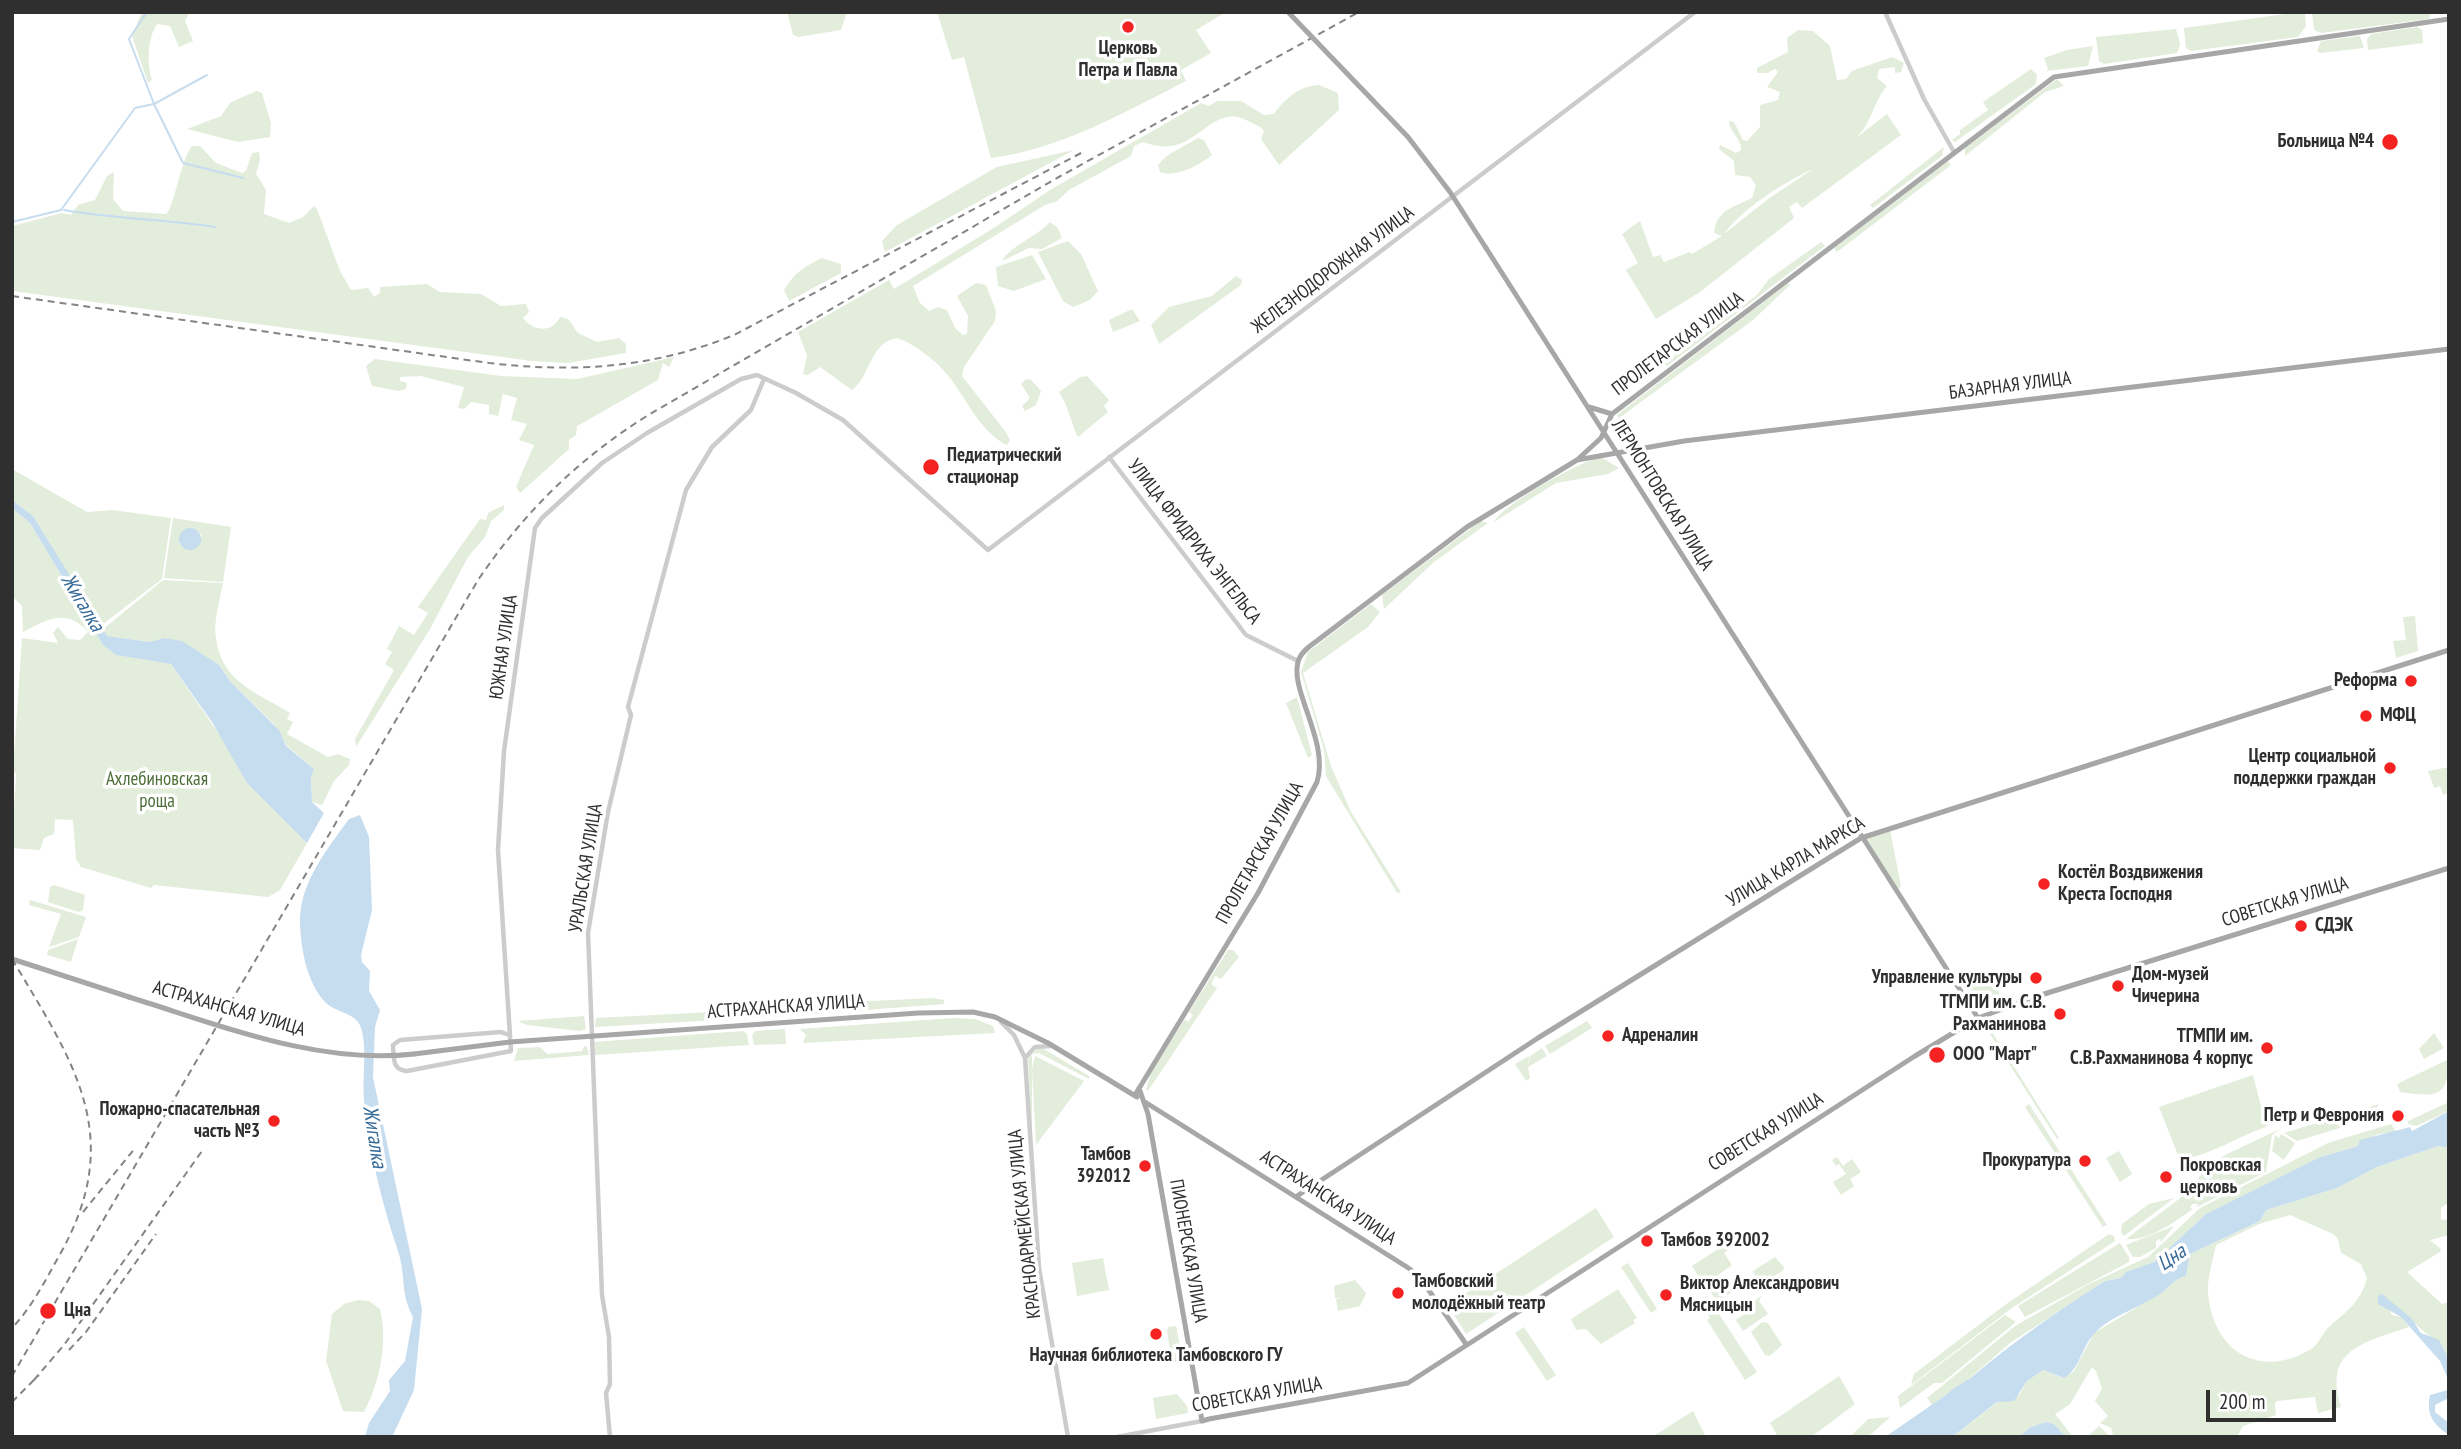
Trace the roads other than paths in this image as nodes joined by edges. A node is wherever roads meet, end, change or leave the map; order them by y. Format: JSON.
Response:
{"nodes":[{"id":1,"x":1288,"y":12,"type":"edge"},
{"id":2,"x":1695,"y":12,"type":"edge"},
{"id":3,"x":1885,"y":12,"type":"edge"},
{"id":4,"x":2449,"y":19,"type":"edge"},
{"id":5,"x":1954,"y":152,"type":"junction"},
{"id":6,"x":2449,"y":349,"type":"edge"},
{"id":7,"x":764,"y":379,"type":"junction"},
{"id":8,"x":1587,"y":405,"type":"junction"},
{"id":9,"x":1612,"y":414,"type":"junction"},
{"id":10,"x":1604,"y":433,"type":"junction"},
{"id":11,"x":1615,"y":452,"type":"junction"},
{"id":12,"x":1109,"y":457,"type":"junction"},
{"id":13,"x":1577,"y":460,"type":"junction"},
{"id":14,"x":2449,"y":650,"type":"edge"},
{"id":15,"x":1298,"y":661,"type":"junction"},
{"id":16,"x":1861,"y":838,"type":"junction"},
{"id":17,"x":2449,"y":868,"type":"edge"},
{"id":18,"x":12,"y":959,"type":"edge"},
{"id":19,"x":995,"y":1017,"type":"junction"},
{"id":20,"x":1978,"y":1018,"type":"junction"},
{"id":21,"x":591,"y":1036,"type":"junction"},
{"id":22,"x":509,"y":1039,"type":"junction"},
{"id":23,"x":1052,"y":1046,"type":"junction"},
{"id":24,"x":1025,"y":1058,"type":"junction"},
{"id":25,"x":1139,"y":1088,"type":"junction"},
{"id":26,"x":1135,"y":1095,"type":"junction"},
{"id":27,"x":1144,"y":1101,"type":"junction"},
{"id":28,"x":1297,"y":1196,"type":"junction"},
{"id":29,"x":1466,"y":1344,"type":"junction"},
{"id":30,"x":1202,"y":1421,"type":"junction"},
{"id":31,"x":610,"y":1437,"type":"edge"},
{"id":32,"x":1068,"y":1437,"type":"edge"},
{"id":33,"x":1117,"y":1437,"type":"edge"}],
"edges":[{"from":1,"to":8,"type":"main road","name":"ЛЕРМОНТОВСКАЯ УЛИЦА","bridge":true},
{"from":2,"to":12,"type":"street","name":"ЖЕЛЕЗНОДОРОЖНАЯ УЛИЦА"},
{"from":3,"to":5,"type":"street"},
{"from":4,"to":5,"type":"main road","name":"ПРОЛЕТАРСКАЯ УЛИЦА"},
{"from":5,"to":9,"type":"main road","name":"ПРОЛЕТАРСКАЯ УЛИЦА"},
{"from":6,"to":11,"type":"main road","name":"БАЗАРНАЯ УЛИЦА"},
{"from":7,"to":12,"type":"street","name":"ЖЕЛЕЗНОДОРОЖНАЯ УЛИЦА"},
{"from":7,"to":21,"type":"street","name":"УРАЛЬСКАЯ УЛИЦА"},
{"from":7,"to":22,"type":"street","name":"ЮЖНАЯ УЛИЦА"},
{"from":8,"to":9,"type":"main road"},
{"from":8,"to":10,"type":"main road","name":"ЛЕРМОНТОВСКАЯ УЛИЦА"},
{"from":9,"to":10,"type":"main road","name":"ПРОЛЕТАРСКАЯ УЛИЦА"},
{"from":10,"to":11,"type":"main road","name":"ЛЕРМОНТОВСКАЯ УЛИЦА"},
{"from":10,"to":13,"type":"main road","name":"ПРОЛЕТАРСКАЯ УЛИЦА"},
{"from":11,"to":13,"type":"main road","name":"БАЗАРНАЯ УЛИЦА"},
{"from":11,"to":16,"type":"main road","name":"ЛЕРМОНТОВСКАЯ УЛИЦА"},
{"from":12,"to":15,"type":"street","name":"УЛИЦА ФРИДРИХА ЭНГЕЛЬСА"},
{"from":13,"to":15,"type":"main road","name":"ПРОЛЕТАРСКАЯ УЛИЦА"},
{"from":14,"to":16,"type":"main road","name":"УЛИЦА КАРЛА МАРКСА"},
{"from":15,"to":25,"type":"main road","name":"ПРОЛЕТАРСКАЯ УЛИЦА"},
{"from":16,"to":20,"type":"main road","name":"ЛЕРМОНТОВСКАЯ УЛИЦА"},
{"from":16,"to":28,"type":"main road","name":"УЛИЦА КАРЛА МАРКСА"},
{"from":17,"to":20,"type":"main road","name":"СОВЕТСКАЯ УЛИЦА"},
{"from":18,"to":22,"type":"main road","name":"АСТРАХАНСКАЯ УЛИЦА","bridge":true},
{"from":19,"to":21,"type":"main road","name":"АСТРАХАНСКАЯ УЛИЦА"},
{"from":19,"to":23,"type":"main road","name":"АСТРАХАНСКАЯ УЛИЦА"},
{"from":19,"to":24,"type":"street","name":"КРАСНОАРМЕЙСКАЯ УЛИЦА"},
{"from":20,"to":29,"type":"main road","name":"СОВЕТСКАЯ УЛИЦА"},
{"from":21,"to":22,"type":"main road","name":"АСТРАХАНСКАЯ УЛИЦА"},
{"from":21,"to":31,"type":"street","name":"УРАЛЬСКАЯ УЛИЦА"},
{"from":22,"to":22,"type":"street","name":"ЮЖНАЯ УЛИЦА"},
{"from":23,"to":24,"type":"street"},
{"from":23,"to":26,"type":"main road","name":"АСТРАХАНСКАЯ УЛИЦА"},
{"from":24,"to":32,"type":"street","name":"КРАСНОАРМЕЙСКАЯ УЛИЦА"},
{"from":25,"to":26,"type":"main road","name":"ПРОЛЕТАРСКАЯ УЛИЦА"},
{"from":25,"to":27,"type":"main road","name":"ПИОНЕРСКАЯ УЛИЦА"},
{"from":26,"to":27,"type":"main road","name":"АСТРАХАНСКАЯ УЛИЦА"},
{"from":27,"to":28,"type":"main road","name":"АСТРАХАНСКАЯ УЛИЦА"},
{"from":27,"to":30,"type":"main road","name":"ПИОНЕРСКАЯ УЛИЦА"},
{"from":28,"to":29,"type":"main road","name":"АСТРАХАНСКАЯ УЛИЦА"},
{"from":29,"to":30,"type":"main road","name":"СОВЕТСКАЯ УЛИЦА"},
{"from":30,"to":33,"type":"street","name":"СОВЕТСКАЯ УЛИЦА"}]}
